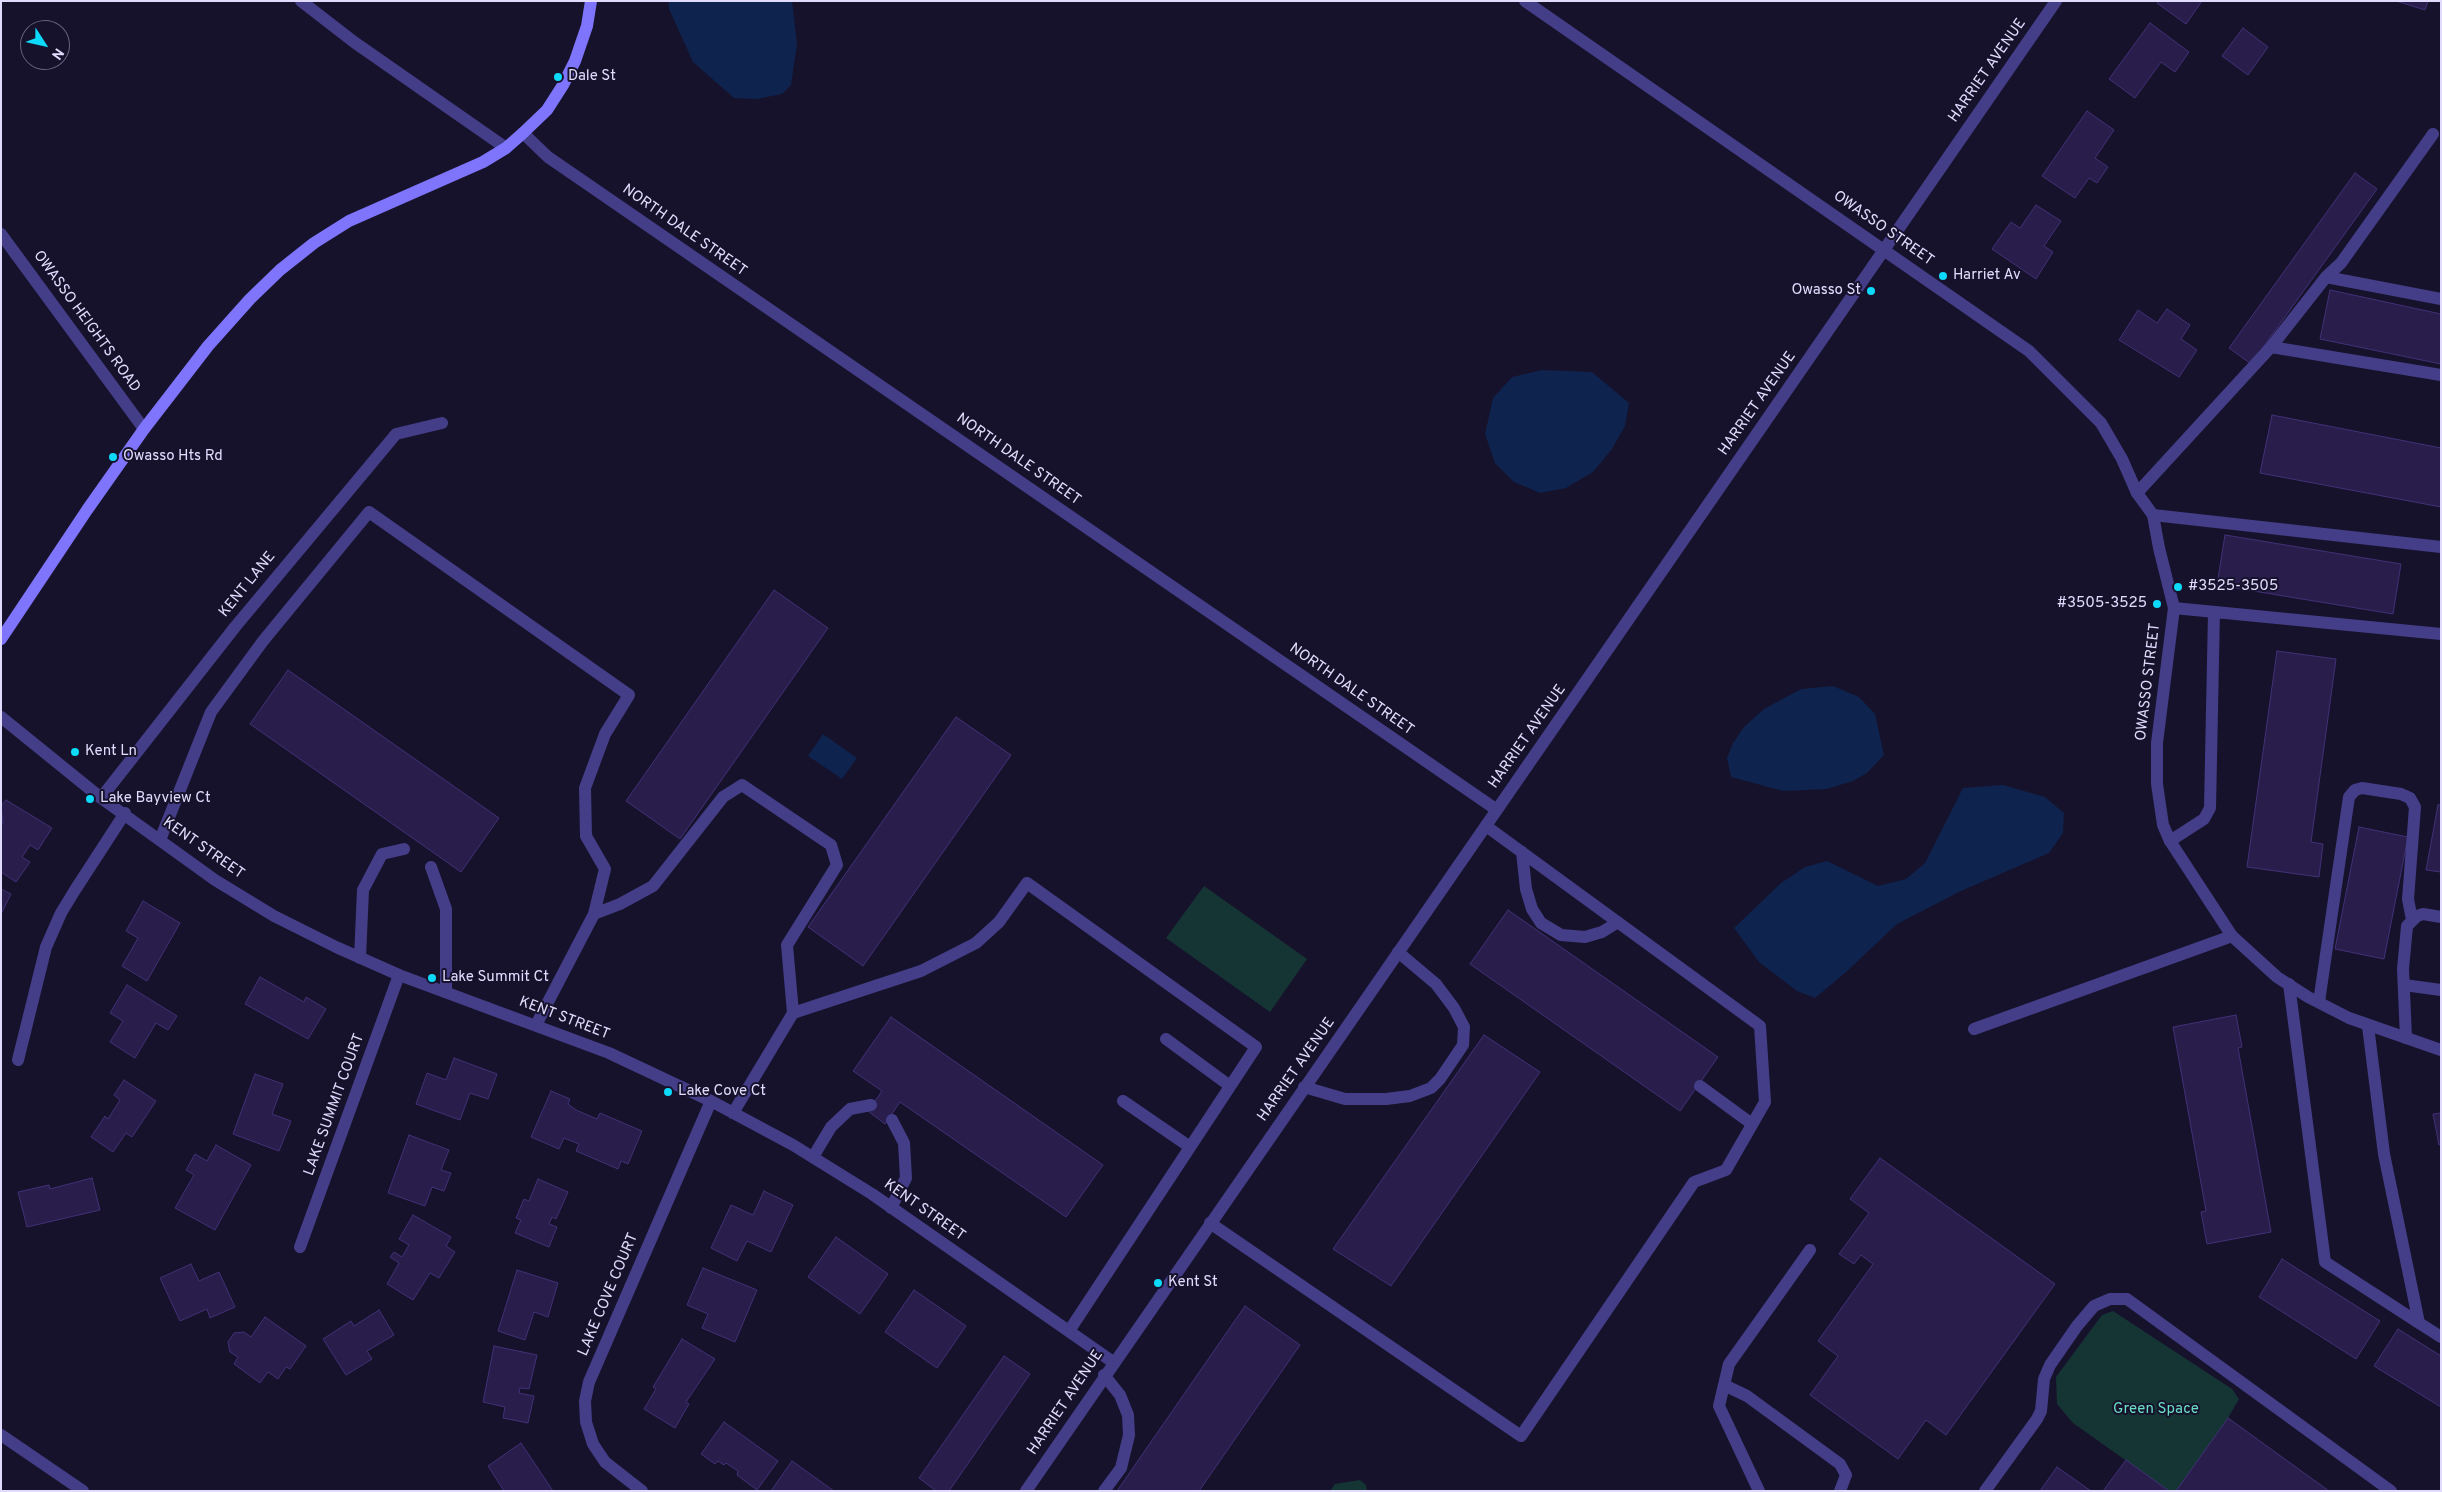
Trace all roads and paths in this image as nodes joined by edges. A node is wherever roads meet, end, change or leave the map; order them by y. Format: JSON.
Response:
{"nodes":[{"id":1,"x":301,"y":1,"type":"edge"},
{"id":2,"x":591,"y":1,"type":"edge"},
{"id":3,"x":1525,"y":1,"type":"edge"},
{"id":4,"x":2056,"y":1,"type":"edge"},
{"id":5,"x":523,"y":134,"type":"junction"},
{"id":6,"x":2433,"y":134,"type":"dead end"},
{"id":7,"x":506,"y":148,"type":"junction"},
{"id":8,"x":1,"y":234,"type":"edge"},
{"id":9,"x":1884,"y":250,"type":"junction"},
{"id":10,"x":2326,"y":277,"type":"junction"},
{"id":11,"x":2441,"y":299,"type":"edge"},
{"id":12,"x":2271,"y":347,"type":"junction"},
{"id":13,"x":2441,"y":375,"type":"edge"},
{"id":14,"x":442,"y":423,"type":"dead end"},
{"id":15,"x":144,"y":429,"type":"junction"},
{"id":16,"x":2137,"y":493,"type":"junction"},
{"id":17,"x":2153,"y":515,"type":"junction"},
{"id":18,"x":2441,"y":547,"type":"edge"},
{"id":19,"x":2174,"y":608,"type":"junction"},
{"id":20,"x":2214,"y":612,"type":"junction"},
{"id":21,"x":2441,"y":634,"type":"edge"},
{"id":22,"x":1,"y":639,"type":"edge"},
{"id":23,"x":1,"y":717,"type":"edge"},
{"id":24,"x":102,"y":798,"type":"junction"},
{"id":25,"x":1497,"y":810,"type":"junction"},
{"id":26,"x":125,"y":813,"type":"junction"},
{"id":27,"x":1486,"y":826,"type":"junction"},
{"id":28,"x":160,"y":840,"type":"junction"},
{"id":29,"x":2170,"y":842,"type":"junction"},
{"id":30,"x":404,"y":849,"type":"dead end"},
{"id":31,"x":1522,"y":852,"type":"junction"},
{"id":32,"x":431,"y":867,"type":"dead end"},
{"id":33,"x":594,"y":914,"type":"junction"},
{"id":34,"x":2441,"y":917,"type":"edge"},
{"id":35,"x":2412,"y":920,"type":"junction"},
{"id":36,"x":1618,"y":922,"type":"junction"},
{"id":37,"x":2232,"y":936,"type":"junction"},
{"id":38,"x":1398,"y":952,"type":"junction"},
{"id":39,"x":360,"y":958,"type":"junction"},
{"id":40,"x":399,"y":975,"type":"junction"},
{"id":41,"x":2289,"y":984,"type":"junction"},
{"id":42,"x":2404,"y":985,"type":"junction"},
{"id":43,"x":2441,"y":990,"type":"edge"},
{"id":44,"x":446,"y":992,"type":"junction"},
{"id":45,"x":2319,"y":1002,"type":"junction"},
{"id":46,"x":793,"y":1013,"type":"junction"},
{"id":47,"x":536,"y":1025,"type":"junction"},
{"id":48,"x":2368,"y":1026,"type":"junction"},
{"id":49,"x":1974,"y":1029,"type":"dead end"},
{"id":50,"x":2406,"y":1038,"type":"junction"},
{"id":51,"x":1166,"y":1039,"type":"dead end"},
{"id":52,"x":2441,"y":1050,"type":"edge"},
{"id":53,"x":18,"y":1060,"type":"dead end"},
{"id":54,"x":1230,"y":1086,"type":"junction"},
{"id":55,"x":1700,"y":1086,"type":"dead end"},
{"id":56,"x":1304,"y":1087,"type":"junction"},
{"id":57,"x":711,"y":1101,"type":"junction"},
{"id":58,"x":1123,"y":1101,"type":"dead end"},
{"id":59,"x":871,"y":1105,"type":"dead end"},
{"id":60,"x":733,"y":1113,"type":"junction"},
{"id":61,"x":892,"y":1120,"type":"dead end"},
{"id":62,"x":1752,"y":1124,"type":"junction"},
{"id":63,"x":1190,"y":1147,"type":"junction"},
{"id":64,"x":813,"y":1158,"type":"junction"},
{"id":65,"x":891,"y":1208,"type":"junction"},
{"id":66,"x":1210,"y":1223,"type":"junction"},
{"id":67,"x":300,"y":1247,"type":"dead end"},
{"id":68,"x":1810,"y":1250,"type":"dead end"},
{"id":69,"x":2419,"y":1323,"type":"junction"},
{"id":70,"x":1069,"y":1331,"type":"junction"},
{"id":71,"x":2441,"y":1337,"type":"edge"},
{"id":72,"x":1113,"y":1362,"type":"junction"},
{"id":73,"x":1104,"y":1375,"type":"junction"},
{"id":74,"x":1724,"y":1385,"type":"junction"},
{"id":75,"x":1,"y":1435,"type":"edge"},
{"id":76,"x":82,"y":1491,"type":"edge"},
{"id":77,"x":642,"y":1491,"type":"edge"},
{"id":78,"x":1026,"y":1491,"type":"edge"},
{"id":79,"x":1104,"y":1491,"type":"edge"},
{"id":80,"x":1759,"y":1491,"type":"edge"},
{"id":81,"x":1840,"y":1491,"type":"edge"},
{"id":82,"x":1985,"y":1491,"type":"edge"},
{"id":83,"x":2391,"y":1491,"type":"edge"}],
"edges":[{"from":1,"to":7,"type":"street"},
{"from":2,"to":5,"type":"street"},
{"from":3,"to":9,"type":"street","name":"OWASSO STREET"},
{"from":4,"to":9,"type":"street","name":"HARRIET AVENUE"},
{"from":5,"to":7,"type":"street"},
{"from":5,"to":25,"type":"street","name":"NORTH DALE STREET"},
{"from":6,"to":10,"type":"street"},
{"from":7,"to":15,"type":"street"},
{"from":8,"to":15,"type":"street","name":"OWASSO HEIGHTS ROAD"},
{"from":9,"to":16,"type":"street","name":"OWASSO STREET"},
{"from":9,"to":25,"type":"street","name":"HARRIET AVENUE"},
{"from":10,"to":11,"type":"street"},
{"from":10,"to":12,"type":"street"},
{"from":12,"to":13,"type":"street"},
{"from":12,"to":16,"type":"street"},
{"from":14,"to":24,"type":"street","name":"KENT LANE"},
{"from":15,"to":22,"type":"street"},
{"from":16,"to":17,"type":"street","name":"OWASSO STREET"},
{"from":17,"to":18,"type":"street"},
{"from":17,"to":19,"type":"street","name":"OWASSO STREET"},
{"from":19,"to":20,"type":"street"},
{"from":19,"to":29,"type":"street","name":"OWASSO STREET"},
{"from":20,"to":21,"type":"street"},
{"from":20,"to":29,"type":"street"},
{"from":23,"to":24,"type":"street","name":"KENT STREET"},
{"from":24,"to":26,"type":"street","name":"KENT STREET"},
{"from":25,"to":27,"type":"street","name":"HARRIET AVENUE"},
{"from":26,"to":28,"type":"street","name":"KENT STREET"},
{"from":26,"to":53,"type":"street"},
{"from":27,"to":31,"type":"street"},
{"from":27,"to":38,"type":"street","name":"HARRIET AVENUE"},
{"from":28,"to":33,"type":"street"},
{"from":28,"to":39,"type":"street","name":"KENT STREET"},
{"from":29,"to":37,"type":"street","name":"OWASSO STREET"},
{"from":30,"to":39,"type":"street"},
{"from":31,"to":36,"type":"street"},
{"from":31,"to":36,"type":"street"},
{"from":32,"to":44,"type":"street"},
{"from":33,"to":46,"type":"street"},
{"from":33,"to":47,"type":"street"},
{"from":34,"to":35,"type":"street"},
{"from":35,"to":42,"type":"street"},
{"from":35,"to":45,"type":"street"},
{"from":36,"to":62,"type":"street"},
{"from":37,"to":41,"type":"street","name":"OWASSO STREET"},
{"from":37,"to":49,"type":"street"},
{"from":38,"to":56,"type":"street","name":"HARRIET AVENUE"},
{"from":38,"to":56,"type":"street"},
{"from":39,"to":40,"type":"street","name":"KENT STREET"},
{"from":40,"to":44,"type":"street","name":"KENT STREET"},
{"from":40,"to":67,"type":"street","name":"LAKE SUMMIT COURT"},
{"from":41,"to":45,"type":"street","name":"OWASSO STREET"},
{"from":41,"to":69,"type":"street"},
{"from":42,"to":43,"type":"street"},
{"from":42,"to":50,"type":"street"},
{"from":44,"to":47,"type":"street","name":"KENT STREET"},
{"from":45,"to":48,"type":"street","name":"OWASSO STREET"},
{"from":46,"to":54,"type":"street"},
{"from":46,"to":60,"type":"street"},
{"from":47,"to":57,"type":"street","name":"KENT STREET"},
{"from":48,"to":50,"type":"street","name":"OWASSO STREET"},
{"from":48,"to":69,"type":"street"},
{"from":50,"to":52,"type":"street","name":"OWASSO STREET"},
{"from":51,"to":54,"type":"street"},
{"from":54,"to":63,"type":"street"},
{"from":55,"to":62,"type":"street"},
{"from":56,"to":66,"type":"street","name":"HARRIET AVENUE"},
{"from":57,"to":60,"type":"street","name":"KENT STREET"},
{"from":57,"to":77,"type":"street","name":"LAKE COVE COURT"},
{"from":58,"to":63,"type":"street"},
{"from":59,"to":64,"type":"street"},
{"from":60,"to":64,"type":"street","name":"KENT STREET"},
{"from":61,"to":65,"type":"street"},
{"from":62,"to":66,"type":"street"},
{"from":63,"to":70,"type":"street"},
{"from":64,"to":65,"type":"street","name":"KENT STREET"},
{"from":65,"to":70,"type":"street","name":"KENT STREET"},
{"from":66,"to":72,"type":"street","name":"HARRIET AVENUE"},
{"from":68,"to":74,"type":"street"},
{"from":69,"to":71,"type":"street"},
{"from":70,"to":72,"type":"street","name":"KENT STREET"},
{"from":72,"to":73,"type":"street","name":"HARRIET AVENUE"},
{"from":73,"to":78,"type":"street","name":"HARRIET AVENUE"},
{"from":73,"to":79,"type":"street"},
{"from":74,"to":80,"type":"street"},
{"from":74,"to":81,"type":"street"},
{"from":75,"to":76,"type":"street"},
{"from":82,"to":83,"type":"street"}]}
